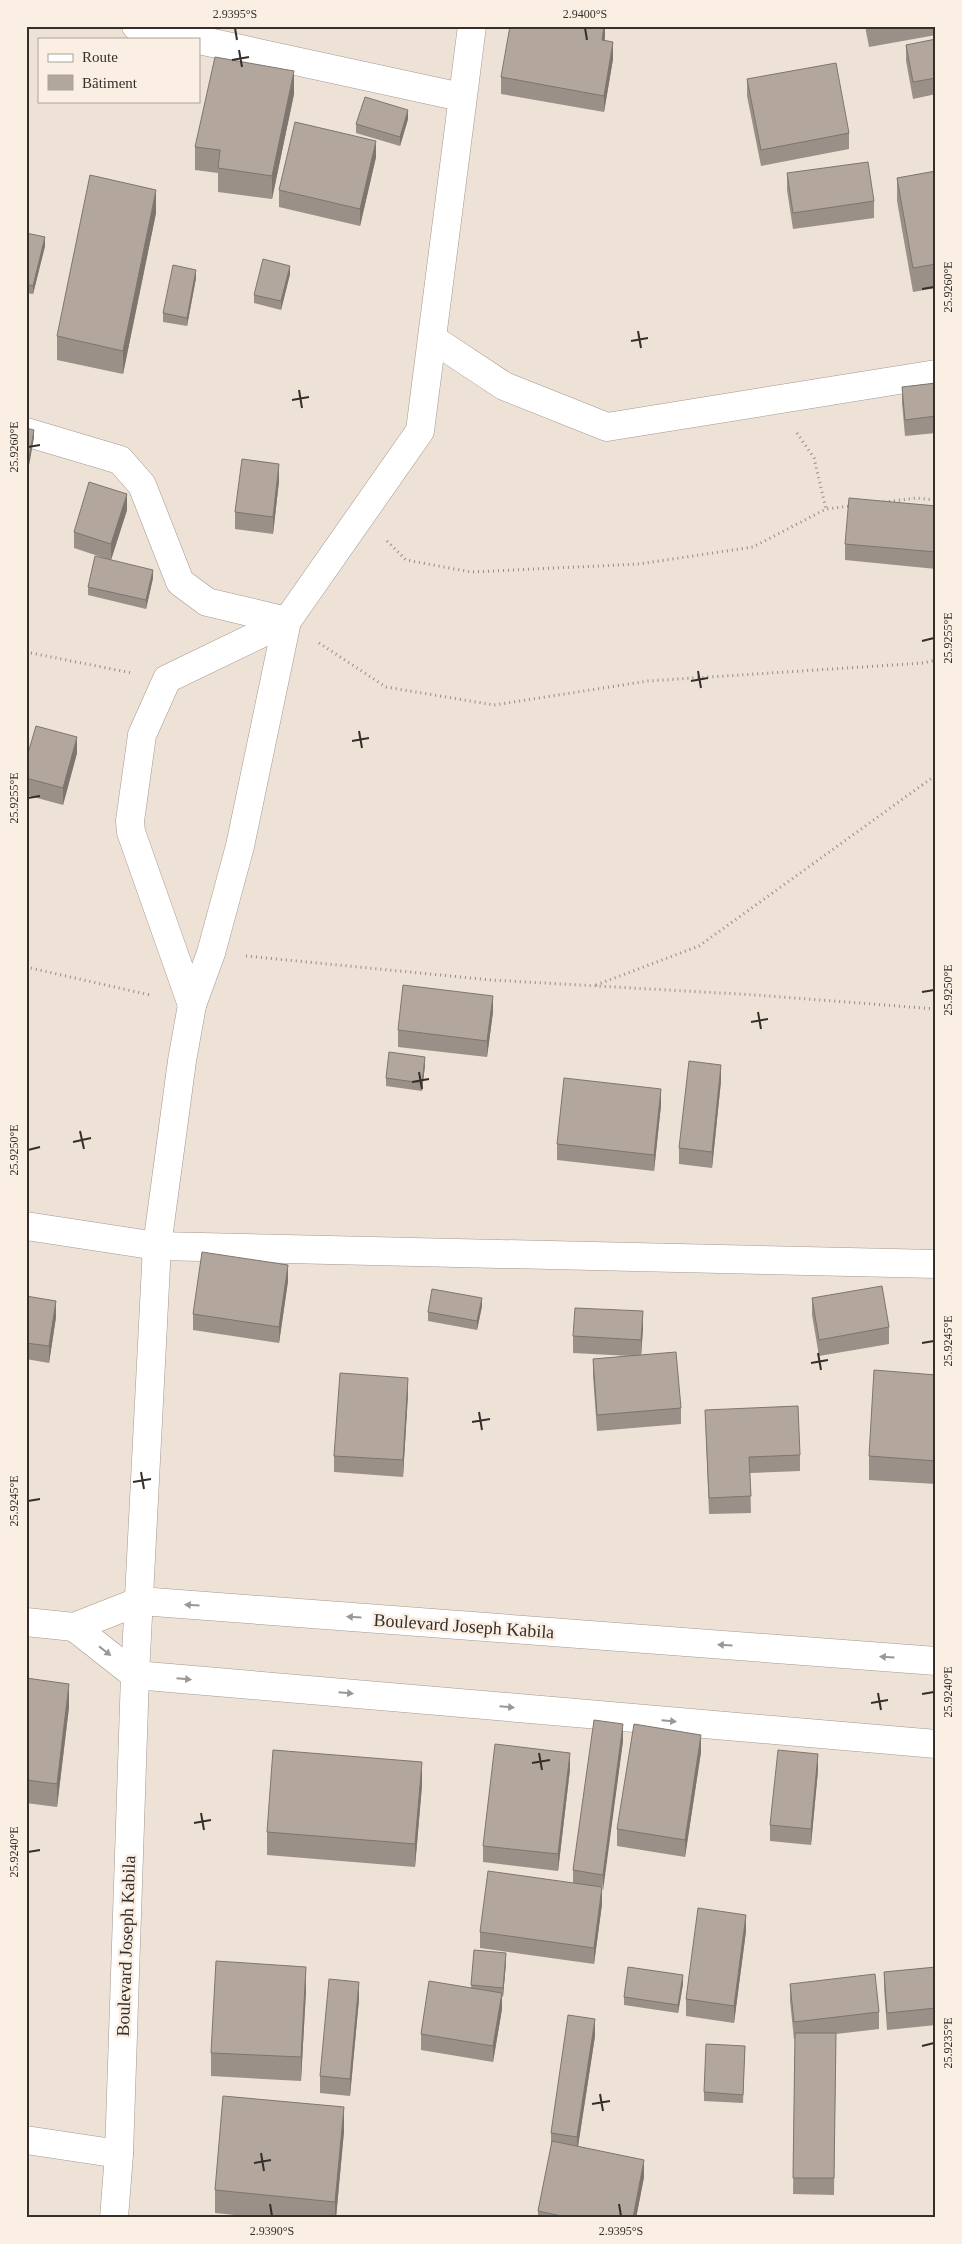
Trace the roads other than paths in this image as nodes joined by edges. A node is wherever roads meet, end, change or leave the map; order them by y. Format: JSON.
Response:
{"nodes":[{"id":1,"x":136,"y":26,"type":"edge"},
{"id":2,"x":472,"y":26,"type":"edge"},
{"id":3,"x":189,"y":38,"type":"edge"},
{"id":4,"x":200,"y":40,"type":"edge"},
{"id":5,"x":461,"y":97,"type":"junction"},
{"id":6,"x":433,"y":339,"type":"junction"},
{"id":7,"x":936,"y":374,"type":"edge"},
{"id":8,"x":26,"y":432,"type":"edge"},
{"id":9,"x":287,"y":621,"type":"junction"},
{"id":10,"x":192,"y":1005,"type":"junction"},
{"id":11,"x":26,"y":1226,"type":"edge"},
{"id":12,"x":157,"y":1246,"type":"junction"},
{"id":13,"x":936,"y":1264,"type":"edge"},
{"id":14,"x":140,"y":1601,"type":"junction"},
{"id":15,"x":26,"y":1622,"type":"edge"},
{"id":16,"x":74,"y":1628,"type":"junction"},
{"id":17,"x":936,"y":1661,"type":"edge"},
{"id":18,"x":135,"y":1675,"type":"junction"},
{"id":19,"x":936,"y":1744,"type":"edge"},
{"id":20,"x":26,"y":2140,"type":"edge"},
{"id":21,"x":119,"y":2154,"type":"junction"},
{"id":22,"x":114,"y":2218,"type":"edge"}],
"edges":[{"from":1,"to":3,"type":"street"},
{"from":2,"to":5,"type":"street"},
{"from":4,"to":5,"type":"street"},
{"from":5,"to":6,"type":"street"},
{"from":6,"to":7,"type":"street"},
{"from":6,"to":9,"type":"street"},
{"from":8,"to":9,"type":"street"},
{"from":9,"to":10,"type":"street","name":"Boulevard Joseph Kabila"},
{"from":9,"to":10,"type":"street"},
{"from":10,"to":12,"type":"street","name":"Boulevard Joseph Kabila"},
{"from":11,"to":12,"type":"street"},
{"from":12,"to":13,"type":"street"},
{"from":12,"to":14,"type":"street","name":"Boulevard Joseph Kabila"},
{"from":14,"to":16,"type":"street","name":"Boulevard Joseph Kabila"},
{"from":17,"to":14,"type":"street","name":"Boulevard Joseph Kabila","one_way":true},
{"from":14,"to":18,"type":"street","name":"Boulevard Joseph Kabila"},
{"from":15,"to":16,"type":"street"},
{"from":16,"to":18,"type":"street","one_way":true},
{"from":18,"to":19,"type":"street","one_way":true},
{"from":18,"to":21,"type":"street","name":"Boulevard Joseph Kabila"},
{"from":20,"to":21,"type":"street"},
{"from":21,"to":22,"type":"street","name":"Boulevard Joseph Kabila"}]}
